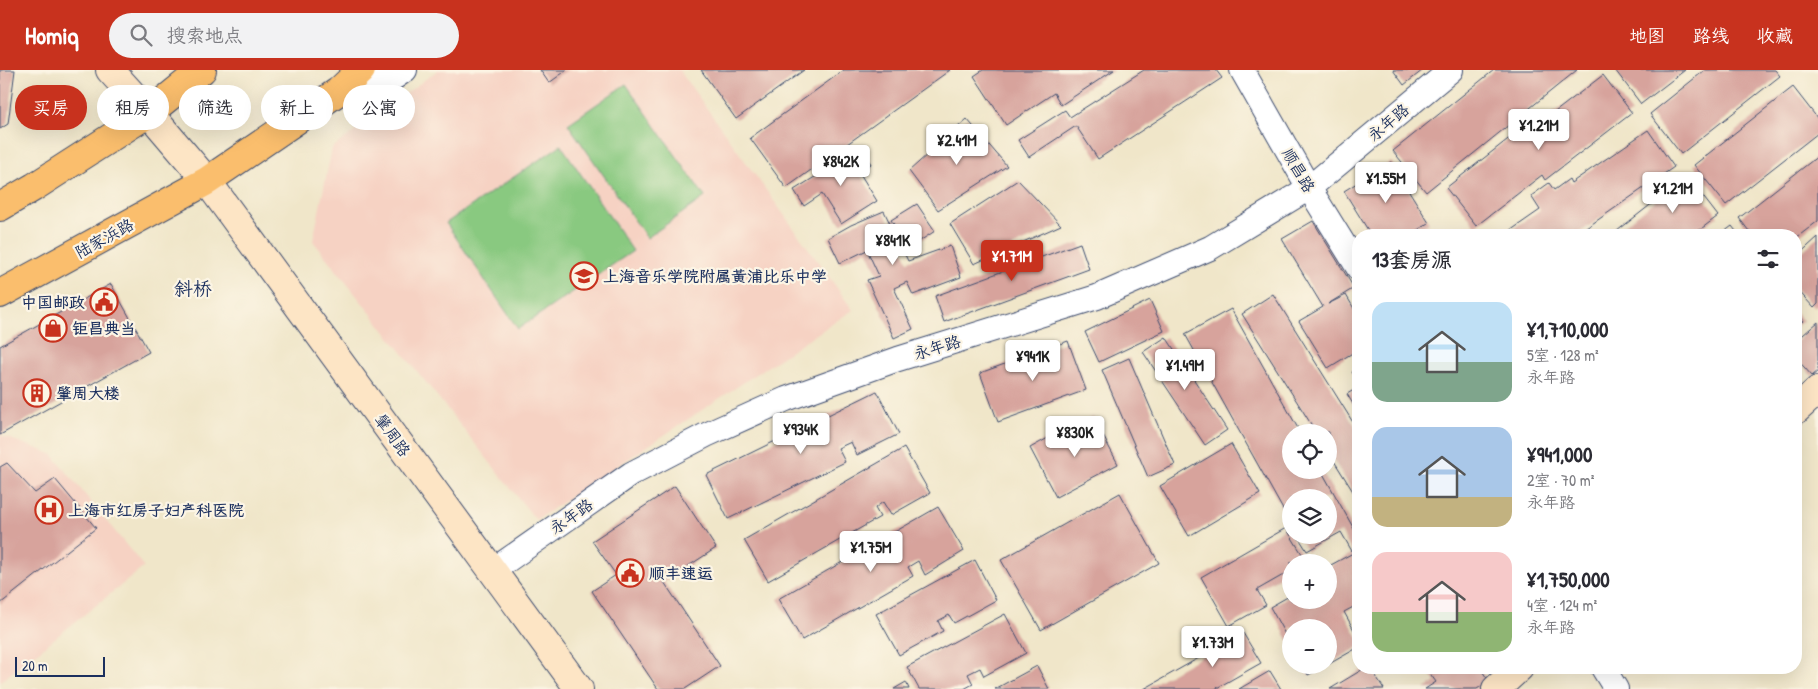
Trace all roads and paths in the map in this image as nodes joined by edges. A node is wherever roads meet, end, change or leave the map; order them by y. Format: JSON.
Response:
{"nodes":[{"id":1,"x":110,"y":70,"type":"edge"},
{"id":2,"x":202,"y":70,"type":"edge"},
{"id":3,"x":361,"y":70,"type":"edge"},
{"id":4,"x":404,"y":70,"type":"edge"},
{"id":5,"x":1242,"y":70,"type":"edge"},
{"id":6,"x":1451,"y":70,"type":"edge"},
{"id":7,"x":124,"y":85,"type":"edge"},
{"id":8,"x":338,"y":91,"type":"junction"},
{"id":9,"x":169,"y":96,"type":"edge"},
{"id":10,"x":121,"y":130,"type":"edge"},
{"id":11,"x":164,"y":130,"type":"edge"},
{"id":12,"x":208,"y":181,"type":"junction"},
{"id":13,"x":1309,"y":188,"type":"junction"},
{"id":14,"x":0,"y":207,"type":"edge"},
{"id":15,"x":1352,"y":258,"type":"edge"},
{"id":16,"x":0,"y":294,"type":"edge"},
{"id":17,"x":1818,"y":390,"type":"edge"},
{"id":18,"x":1802,"y":405,"type":"edge"},
{"id":19,"x":492,"y":571,"type":"junction"},
{"id":20,"x":1512,"y":674,"type":"edge"},
{"id":21,"x":1606,"y":674,"type":"edge"},
{"id":22,"x":579,"y":689,"type":"edge"},
{"id":23,"x":1496,"y":689,"type":"edge"},
{"id":24,"x":1616,"y":689,"type":"edge"}],
"edges":[{"from":1,"to":7,"type":"street","name":"肇周路"},
{"from":2,"to":9,"type":"main road"},
{"from":3,"to":8,"type":"main road","name":"陆家浜路"},
{"from":4,"to":8,"type":"street"},
{"from":5,"to":13,"type":"street","name":"顺昌路"},
{"from":6,"to":13,"type":"street","name":"永年路"},
{"from":8,"to":12,"type":"main road","name":"陆家浜路"},
{"from":10,"to":14,"type":"main road"},
{"from":11,"to":12,"type":"street","name":"肇周路"},
{"from":12,"to":16,"type":"main road","name":"陆家浜路"},
{"from":12,"to":19,"type":"street","name":"肇周路"},
{"from":13,"to":15,"type":"street","name":"顺昌路"},
{"from":13,"to":19,"type":"street","name":"永年路"},
{"from":17,"to":18,"type":"street"},
{"from":19,"to":22,"type":"street","name":"肇周路"},
{"from":20,"to":23,"type":"street"},
{"from":21,"to":24,"type":"street"}]}
